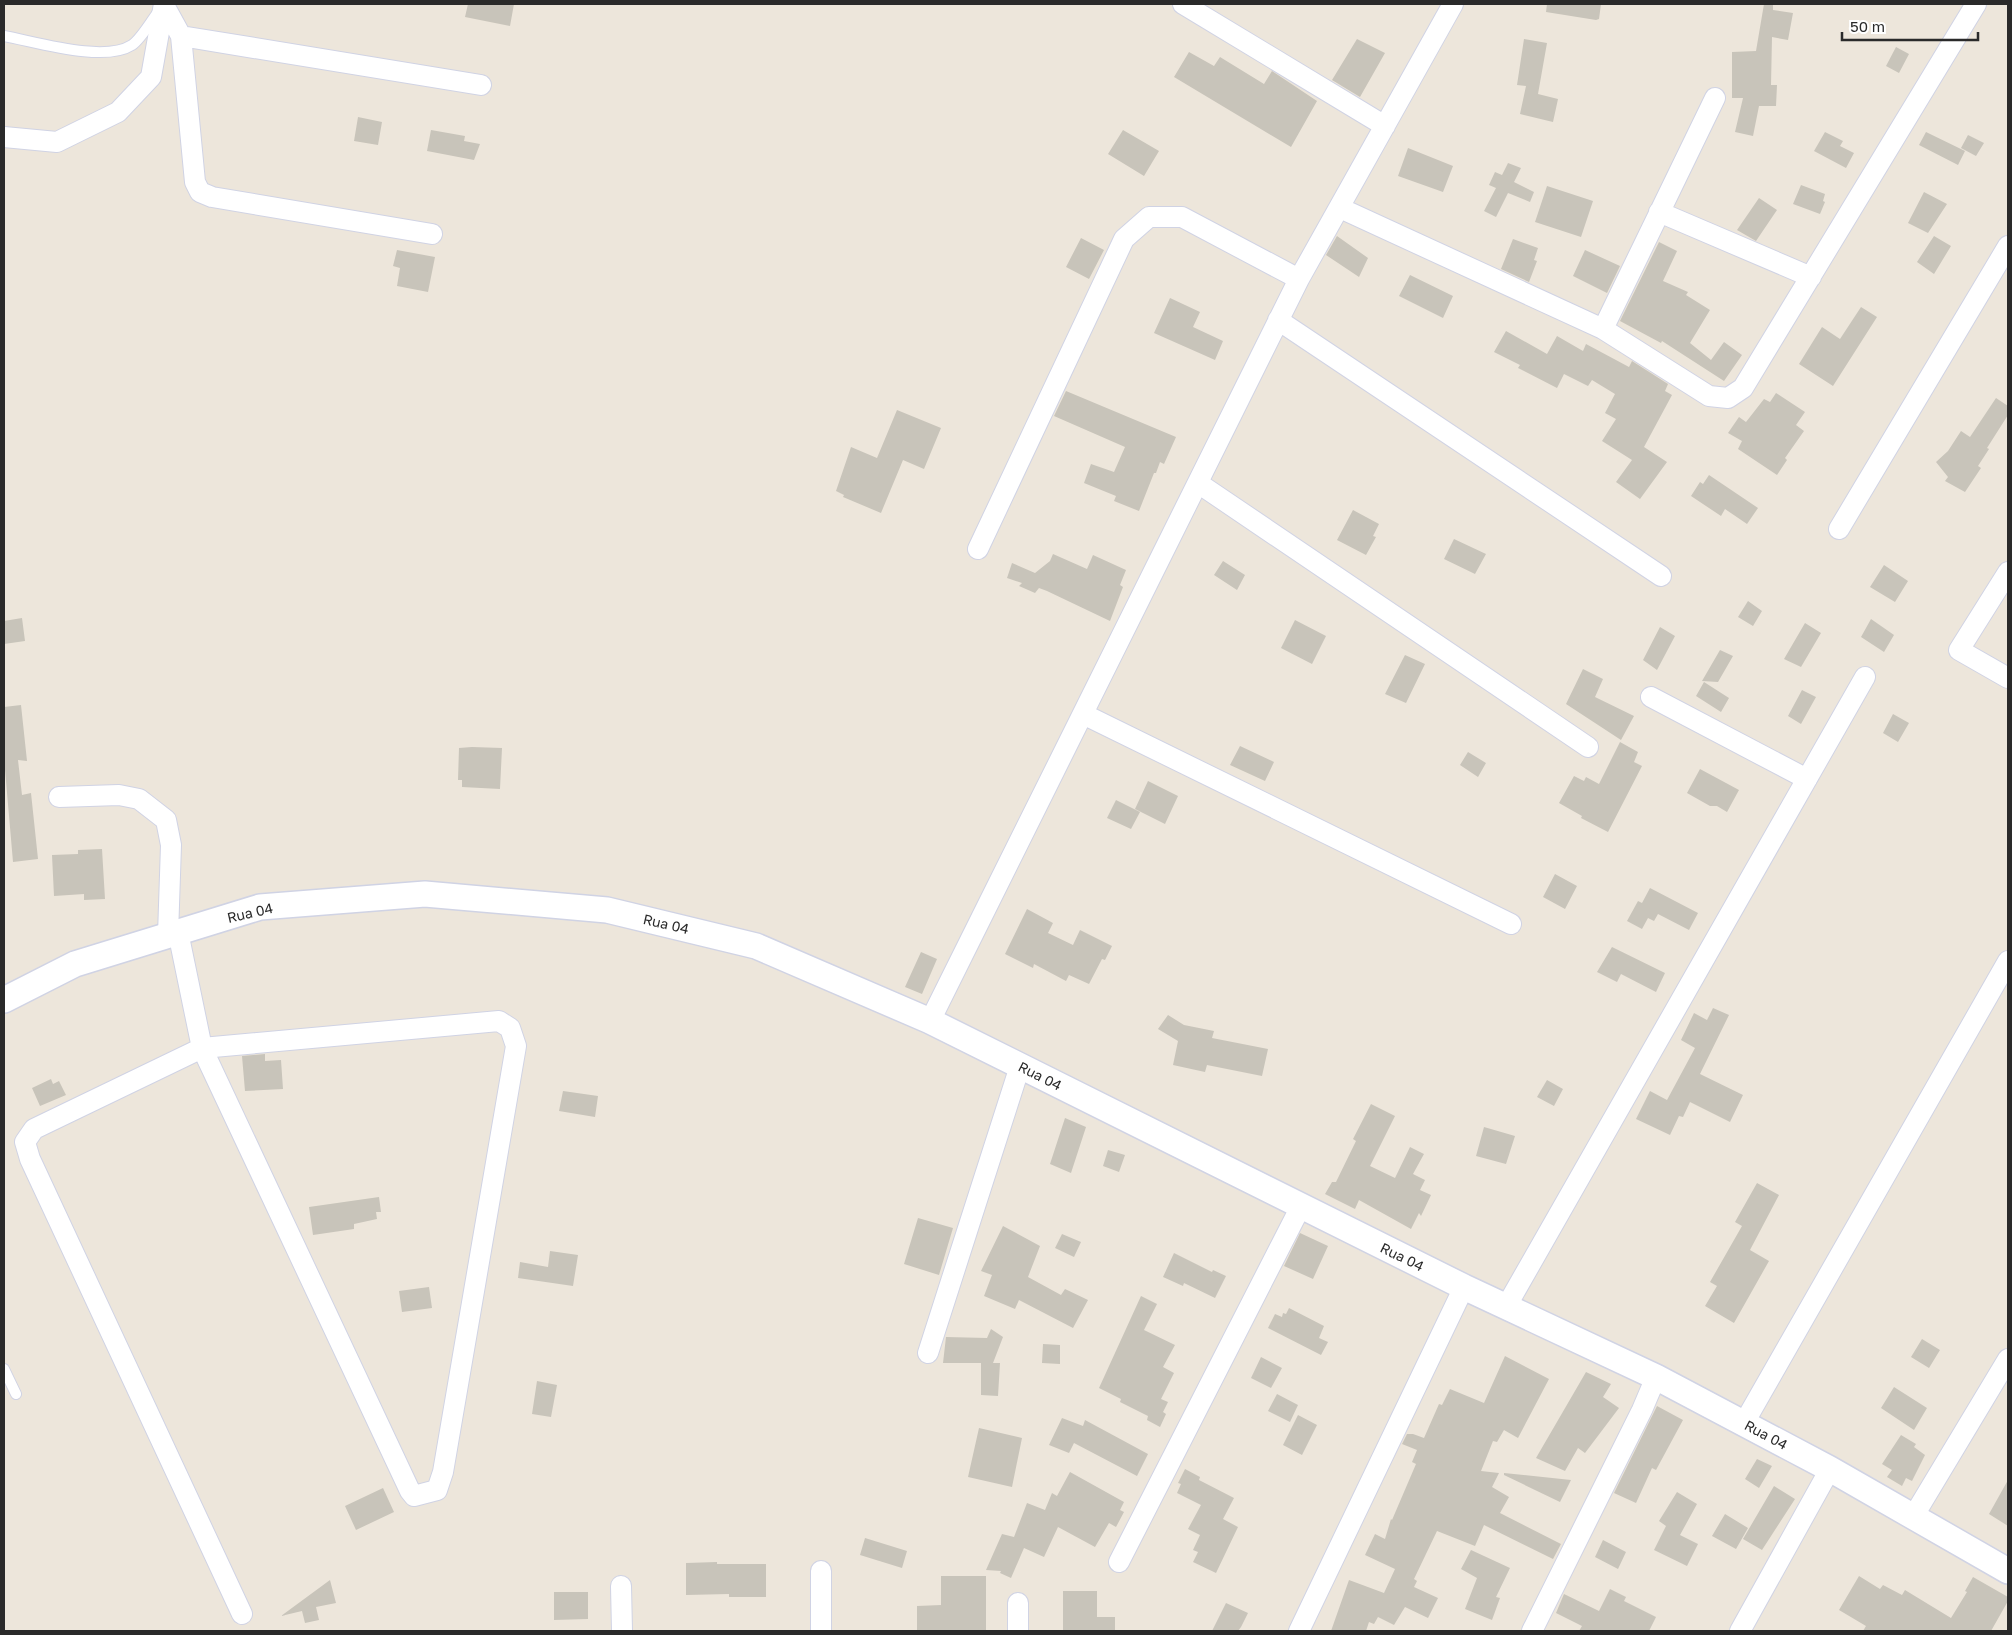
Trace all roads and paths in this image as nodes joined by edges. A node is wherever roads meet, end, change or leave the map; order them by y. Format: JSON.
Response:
{"nodes":[{"id":1,"x":164,"y":4,"type":"edge"},
{"id":2,"x":1183,"y":4,"type":"edge"},
{"id":3,"x":1453,"y":4,"type":"edge"},
{"id":4,"x":1976,"y":4,"type":"edge"},
{"id":5,"x":4,"y":36,"type":"edge"},
{"id":6,"x":181,"y":36,"type":"junction"},
{"id":7,"x":481,"y":85,"type":"dead end"},
{"id":8,"x":1715,"y":98,"type":"dead end"},
{"id":9,"x":1385,"y":126,"type":"junction"},
{"id":10,"x":4,"y":137,"type":"edge"},
{"id":11,"x":1340,"y":208,"type":"junction"},
{"id":12,"x":1659,"y":212,"type":"junction"},
{"id":13,"x":432,"y":234,"type":"dead end"},
{"id":14,"x":2008,"y":246,"type":"edge"},
{"id":15,"x":1811,"y":277,"type":"junction"},
{"id":16,"x":1299,"y":279,"type":"junction"},
{"id":17,"x":1278,"y":320,"type":"junction"},
{"id":18,"x":1603,"y":329,"type":"junction"},
{"id":19,"x":1198,"y":483,"type":"junction"},
{"id":20,"x":1839,"y":530,"type":"dead end"},
{"id":21,"x":978,"y":549,"type":"dead end"},
{"id":22,"x":2008,"y":572,"type":"edge"},
{"id":23,"x":1662,"y":576,"type":"dead end"},
{"id":24,"x":1865,"y":677,"type":"dead end"},
{"id":25,"x":2008,"y":678,"type":"edge"},
{"id":26,"x":1651,"y":697,"type":"dead end"},
{"id":27,"x":1083,"y":714,"type":"junction"},
{"id":28,"x":1588,"y":747,"type":"dead end"},
{"id":29,"x":1807,"y":779,"type":"junction"},
{"id":30,"x":59,"y":797,"type":"dead end"},
{"id":31,"x":1510,"y":924,"type":"dead end"},
{"id":32,"x":173,"y":934,"type":"junction"},
{"id":33,"x":2008,"y":961,"type":"edge"},
{"id":34,"x":4,"y":1000,"type":"edge"},
{"id":35,"x":930,"y":1021,"type":"junction"},
{"id":36,"x":202,"y":1048,"type":"junction"},
{"id":37,"x":1020,"y":1066,"type":"junction"},
{"id":38,"x":1301,"y":1206,"type":"junction"},
{"id":39,"x":1464,"y":1287,"type":"junction"},
{"id":40,"x":1506,"y":1307,"type":"junction"},
{"id":41,"x":928,"y":1353,"type":"dead end"},
{"id":42,"x":2007,"y":1365,"type":"edge"},
{"id":43,"x":4,"y":1369,"type":"edge"},
{"id":44,"x":1656,"y":1377,"type":"junction"},
{"id":45,"x":16,"y":1394,"type":"dead end"},
{"id":46,"x":1744,"y":1423,"type":"junction"},
{"id":47,"x":1830,"y":1469,"type":"junction"},
{"id":48,"x":1913,"y":1517,"type":"junction"},
{"id":49,"x":1119,"y":1562,"type":"dead end"},
{"id":50,"x":821,"y":1571,"type":"dead end"},
{"id":51,"x":2008,"y":1571,"type":"edge"},
{"id":52,"x":621,"y":1586,"type":"dead end"},
{"id":53,"x":1018,"y":1603,"type":"dead end"},
{"id":54,"x":242,"y":1614,"type":"dead end"},
{"id":55,"x":622,"y":1631,"type":"edge"},
{"id":56,"x":821,"y":1631,"type":"edge"},
{"id":57,"x":1018,"y":1631,"type":"edge"},
{"id":58,"x":1299,"y":1631,"type":"edge"},
{"id":59,"x":1532,"y":1631,"type":"edge"},
{"id":60,"x":1740,"y":1631,"type":"edge"}],
"edges":[{"from":1,"to":5,"type":"lane"},
{"from":1,"to":6,"type":"street"},
{"from":1,"to":10,"type":"street"},
{"from":2,"to":9,"type":"street"},
{"from":3,"to":9,"type":"street"},
{"from":4,"to":15,"type":"street"},
{"from":6,"to":7,"type":"street"},
{"from":6,"to":13,"type":"street"},
{"from":8,"to":12,"type":"street"},
{"from":9,"to":11,"type":"street"},
{"from":11,"to":16,"type":"street"},
{"from":11,"to":18,"type":"street"},
{"from":12,"to":15,"type":"street"},
{"from":12,"to":18,"type":"street"},
{"from":14,"to":20,"type":"street"},
{"from":15,"to":18,"type":"street"},
{"from":16,"to":17,"type":"street"},
{"from":16,"to":21,"type":"street"},
{"from":17,"to":19,"type":"street"},
{"from":17,"to":23,"type":"street"},
{"from":19,"to":27,"type":"street"},
{"from":19,"to":28,"type":"street"},
{"from":22,"to":25,"type":"street"},
{"from":24,"to":29,"type":"street"},
{"from":26,"to":29,"type":"street"},
{"from":27,"to":31,"type":"street"},
{"from":27,"to":35,"type":"street"},
{"from":29,"to":40,"type":"street"},
{"from":30,"to":32,"type":"street"},
{"from":32,"to":34,"type":"street","name":"Rua 04"},
{"from":32,"to":35,"type":"street","name":"Rua 04"},
{"from":32,"to":36,"type":"street"},
{"from":33,"to":46,"type":"street"},
{"from":35,"to":37,"type":"street","name":"Rua 04"},
{"from":36,"to":36,"type":"street"},
{"from":36,"to":54,"type":"street"},
{"from":37,"to":38,"type":"street","name":"Rua 04"},
{"from":37,"to":41,"type":"street"},
{"from":38,"to":39,"type":"street","name":"Rua 04"},
{"from":38,"to":49,"type":"street"},
{"from":39,"to":40,"type":"street","name":"Rua 04"},
{"from":39,"to":58,"type":"street"},
{"from":40,"to":44,"type":"street","name":"Rua 04"},
{"from":42,"to":48,"type":"street"},
{"from":43,"to":45,"type":"lane"},
{"from":44,"to":46,"type":"street","name":"Rua 04"},
{"from":44,"to":59,"type":"street"},
{"from":46,"to":47,"type":"street","name":"Rua 04"},
{"from":47,"to":48,"type":"street","name":"Rua 04"},
{"from":47,"to":60,"type":"street"},
{"from":48,"to":51,"type":"street","name":"Rua 04"},
{"from":50,"to":56,"type":"street"},
{"from":52,"to":55,"type":"street"},
{"from":53,"to":57,"type":"street"}]}
